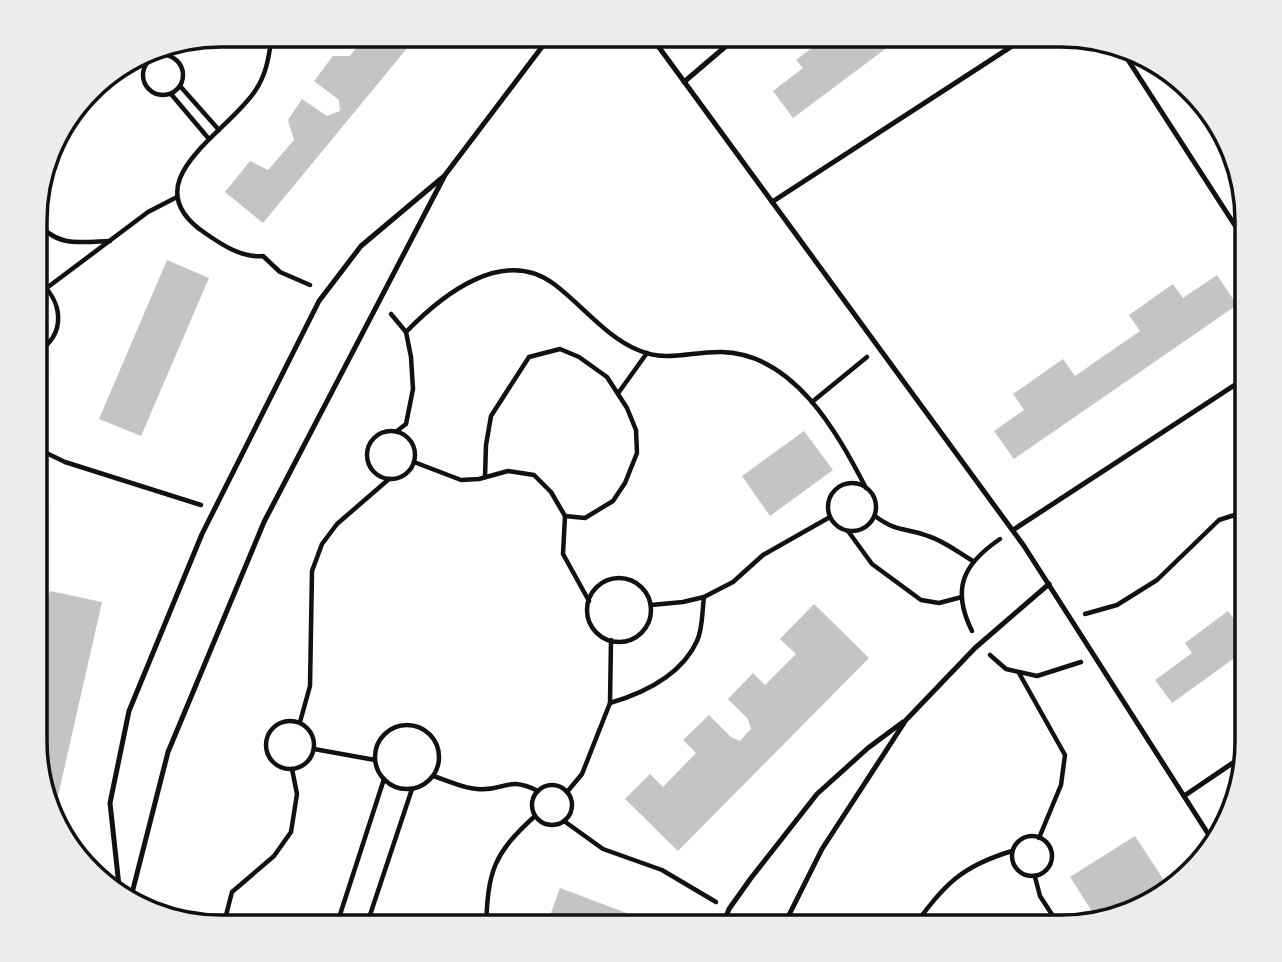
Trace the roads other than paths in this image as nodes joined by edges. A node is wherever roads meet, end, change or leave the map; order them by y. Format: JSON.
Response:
{"nodes":[{"id":1,"x":542,"y":47,"type":"edge"},
{"id":2,"x":659,"y":48,"type":"edge"},
{"id":3,"x":724,"y":48,"type":"edge"},
{"id":4,"x":1009,"y":48,"type":"edge"},
{"id":5,"x":1128,"y":60,"type":"edge"},
{"id":6,"x":684,"y":82,"type":"junction"},
{"id":7,"x":445,"y":175,"type":"junction"},
{"id":8,"x":772,"y":202,"type":"junction"},
{"id":9,"x":1235,"y":225,"type":"edge"},
{"id":10,"x":1235,"y":385,"type":"edge"},
{"id":11,"x":1013,"y":530,"type":"junction"},
{"id":12,"x":1049,"y":584,"type":"junction"},
{"id":13,"x":906,"y":720,"type":"junction"},
{"id":14,"x":1233,"y":764,"type":"edge"},
{"id":15,"x":1184,"y":796,"type":"junction"},
{"id":16,"x":1208,"y":834,"type":"edge"},
{"id":17,"x":119,"y":882,"type":"edge"},
{"id":18,"x":133,"y":891,"type":"edge"},
{"id":19,"x":727,"y":915,"type":"edge"},
{"id":20,"x":789,"y":915,"type":"edge"}],
"edges":[{"from":1,"to":7,"type":"lane"},
{"from":2,"to":6,"type":"lane"},
{"from":3,"to":6,"type":"lane"},
{"from":4,"to":8,"type":"lane"},
{"from":5,"to":9,"type":"lane"},
{"from":6,"to":8,"type":"lane"},
{"from":7,"to":17,"type":"lane"},
{"from":7,"to":18,"type":"lane"},
{"from":8,"to":11,"type":"lane"},
{"from":10,"to":11,"type":"lane"},
{"from":11,"to":12,"type":"lane"},
{"from":12,"to":13,"type":"lane"},
{"from":12,"to":15,"type":"lane"},
{"from":13,"to":19,"type":"lane"},
{"from":13,"to":20,"type":"lane"},
{"from":14,"to":15,"type":"lane"},
{"from":15,"to":16,"type":"lane"}]}
